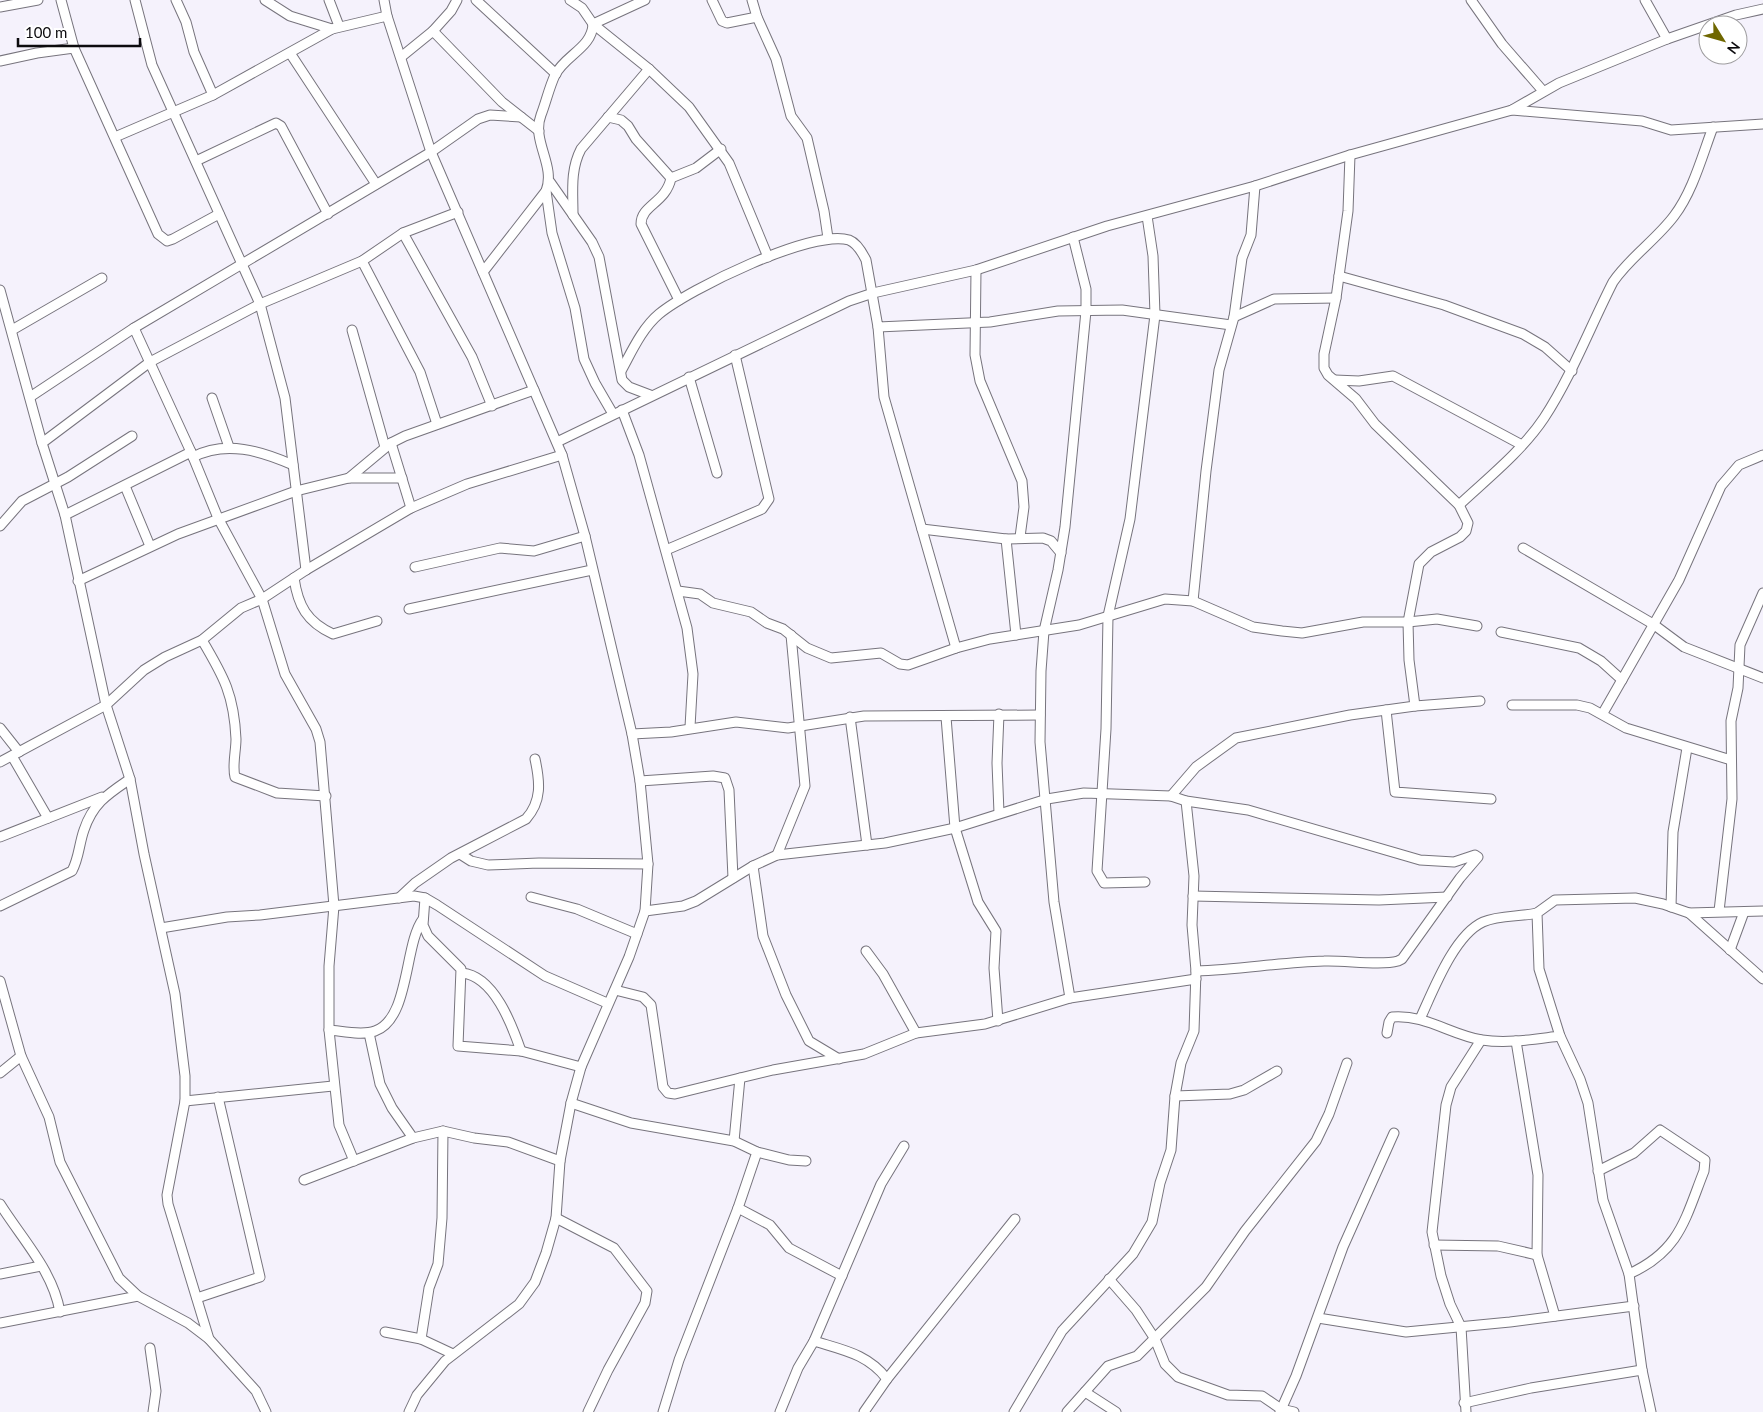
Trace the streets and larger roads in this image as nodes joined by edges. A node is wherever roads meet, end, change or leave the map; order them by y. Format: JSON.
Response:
{"nodes":[{"id":1,"x":38,"y":0,"type":"edge"},
{"id":2,"x":62,"y":0,"type":"edge"},
{"id":3,"x":135,"y":0,"type":"edge"},
{"id":4,"x":176,"y":0,"type":"edge"},
{"id":5,"x":265,"y":0,"type":"edge"},
{"id":6,"x":329,"y":0,"type":"edge"},
{"id":7,"x":384,"y":0,"type":"edge"},
{"id":8,"x":457,"y":0,"type":"edge"},
{"id":9,"x":476,"y":0,"type":"edge"},
{"id":10,"x":570,"y":0,"type":"edge"},
{"id":11,"x":645,"y":0,"type":"edge"},
{"id":12,"x":712,"y":0,"type":"edge"},
{"id":13,"x":752,"y":0,"type":"edge"},
{"id":14,"x":1471,"y":0,"type":"edge"},
{"id":15,"x":1645,"y":0,"type":"edge"},
{"id":16,"x":0,"y":7,"type":"edge"},
{"id":17,"x":1763,"y":10,"type":"edge"},
{"id":18,"x":387,"y":16,"type":"junction"},
{"id":19,"x":757,"y":17,"type":"junction"},
{"id":20,"x":593,"y":24,"type":"junction"},
{"id":21,"x":335,"y":27,"type":"junction"},
{"id":22,"x":433,"y":31,"type":"junction"},
{"id":23,"x":1667,"y":39,"type":"junction"},
{"id":24,"x":74,"y":48,"type":"junction"},
{"id":25,"x":290,"y":53,"type":"junction"},
{"id":26,"x":401,"y":57,"type":"junction"},
{"id":27,"x":0,"y":62,"type":"edge"},
{"id":28,"x":649,"y":69,"type":"junction"},
{"id":29,"x":556,"y":74,"type":"junction"},
{"id":30,"x":1543,"y":91,"type":"junction"},
{"id":31,"x":213,"y":95,"type":"junction"},
{"id":32,"x":1512,"y":110,"type":"junction"},
{"id":33,"x":172,"y":112,"type":"junction"},
{"id":34,"x":521,"y":117,"type":"junction"},
{"id":35,"x":608,"y":118,"type":"junction"},
{"id":36,"x":1763,"y":124,"type":"edge"},
{"id":37,"x":1713,"y":127,"type":"junction"},
{"id":38,"x":539,"y":130,"type":"junction"},
{"id":39,"x":116,"y":137,"type":"junction"},
{"id":40,"x":721,"y":150,"type":"junction"},
{"id":41,"x":431,"y":152,"type":"junction"},
{"id":42,"x":1350,"y":155,"type":"junction"},
{"id":43,"x":196,"y":161,"type":"junction"},
{"id":44,"x":671,"y":178,"type":"junction"},
{"id":45,"x":376,"y":184,"type":"junction"},
{"id":46,"x":548,"y":186,"type":"junction"},
{"id":47,"x":1255,"y":186,"type":"junction"},
{"id":48,"x":458,"y":212,"type":"junction"},
{"id":49,"x":219,"y":214,"type":"junction"},
{"id":50,"x":328,"y":214,"type":"junction"},
{"id":51,"x":573,"y":215,"type":"junction"},
{"id":52,"x":1147,"y":216,"type":"junction"},
{"id":53,"x":403,"y":233,"type":"junction"},
{"id":54,"x":1073,"y":237,"type":"junction"},
{"id":55,"x":828,"y":238,"type":"junction"},
{"id":56,"x":768,"y":257,"type":"junction"},
{"id":57,"x":362,"y":261,"type":"junction"},
{"id":58,"x":243,"y":263,"type":"junction"},
{"id":59,"x":976,"y":270,"type":"junction"},
{"id":60,"x":483,"y":272,"type":"junction"},
{"id":61,"x":1339,"y":276,"type":"junction"},
{"id":62,"x":102,"y":278,"type":"dead end"},
{"id":63,"x":0,"y":290,"type":"edge"},
{"id":64,"x":873,"y":293,"type":"junction"},
{"id":65,"x":1336,"y":298,"type":"junction"},
{"id":66,"x":679,"y":300,"type":"junction"},
{"id":67,"x":260,"y":304,"type":"junction"},
{"id":68,"x":1086,"y":311,"type":"junction"},
{"id":69,"x":1155,"y":315,"type":"junction"},
{"id":70,"x":1233,"y":321,"type":"junction"},
{"id":71,"x":976,"y":322,"type":"junction"},
{"id":72,"x":878,"y":327,"type":"junction"},
{"id":73,"x":134,"y":328,"type":"junction"},
{"id":74,"x":12,"y":330,"type":"junction"},
{"id":75,"x":352,"y":330,"type":"dead end"},
{"id":76,"x":736,"y":355,"type":"junction"},
{"id":77,"x":150,"y":362,"type":"junction"},
{"id":78,"x":1572,"y":370,"type":"junction"},
{"id":79,"x":621,"y":371,"type":"junction"},
{"id":80,"x":689,"y":377,"type":"junction"},
{"id":81,"x":1334,"y":380,"type":"junction"},
{"id":82,"x":534,"y":390,"type":"junction"},
{"id":83,"x":650,"y":395,"type":"junction"},
{"id":84,"x":30,"y":397,"type":"junction"},
{"id":85,"x":212,"y":398,"type":"dead end"},
{"id":86,"x":492,"y":406,"type":"junction"},
{"id":87,"x":622,"y":410,"type":"junction"},
{"id":88,"x":613,"y":414,"type":"junction"},
{"id":89,"x":437,"y":424,"type":"junction"},
{"id":90,"x":132,"y":436,"type":"dead end"},
{"id":91,"x":557,"y":442,"type":"junction"},
{"id":92,"x":42,"y":443,"type":"junction"},
{"id":93,"x":388,"y":445,"type":"junction"},
{"id":94,"x":1522,"y":445,"type":"junction"},
{"id":95,"x":229,"y":447,"type":"junction"},
{"id":96,"x":192,"y":455,"type":"junction"},
{"id":97,"x":562,"y":455,"type":"junction"},
{"id":98,"x":1763,"y":455,"type":"edge"},
{"id":99,"x":293,"y":465,"type":"junction"},
{"id":100,"x":718,"y":473,"type":"dead end"},
{"id":101,"x":349,"y":478,"type":"junction"},
{"id":102,"x":402,"y":478,"type":"junction"},
{"id":103,"x":55,"y":484,"type":"junction"},
{"id":104,"x":125,"y":486,"type":"junction"},
{"id":105,"x":296,"y":491,"type":"junction"},
{"id":106,"x":1459,"y":505,"type":"junction"},
{"id":107,"x":412,"y":508,"type":"junction"},
{"id":108,"x":64,"y":515,"type":"junction"},
{"id":109,"x":218,"y":518,"type":"junction"},
{"id":110,"x":0,"y":526,"type":"edge"},
{"id":111,"x":922,"y":529,"type":"junction"},
{"id":112,"x":585,"y":536,"type":"junction"},
{"id":113,"x":1020,"y":537,"type":"junction"},
{"id":114,"x":1006,"y":539,"type":"junction"},
{"id":115,"x":150,"y":546,"type":"junction"},
{"id":116,"x":1523,"y":548,"type":"dead end"},
{"id":117,"x":666,"y":550,"type":"junction"},
{"id":118,"x":1061,"y":553,"type":"junction"},
{"id":119,"x":415,"y":567,"type":"dead end"},
{"id":120,"x":306,"y":570,"type":"junction"},
{"id":121,"x":592,"y":570,"type":"junction"},
{"id":122,"x":294,"y":578,"type":"junction"},
{"id":123,"x":78,"y":581,"type":"junction"},
{"id":124,"x":678,"y":591,"type":"junction"},
{"id":125,"x":1763,"y":594,"type":"edge"},
{"id":126,"x":262,"y":599,"type":"junction"},
{"id":127,"x":1193,"y":601,"type":"junction"},
{"id":128,"x":409,"y":610,"type":"dead end"},
{"id":129,"x":1108,"y":616,"type":"junction"},
{"id":130,"x":377,"y":621,"type":"dead end"},
{"id":131,"x":1408,"y":622,"type":"junction"},
{"id":132,"x":1653,"y":624,"type":"junction"},
{"id":133,"x":1477,"y":626,"type":"dead end"},
{"id":134,"x":1044,"y":631,"type":"junction"},
{"id":135,"x":1501,"y":632,"type":"dead end"},
{"id":136,"x":791,"y":635,"type":"junction"},
{"id":137,"x":1016,"y":635,"type":"junction"},
{"id":138,"x":202,"y":640,"type":"junction"},
{"id":139,"x":956,"y":648,"type":"junction"},
{"id":140,"x":1738,"y":669,"type":"junction"},
{"id":141,"x":1763,"y":678,"type":"edge"},
{"id":142,"x":1622,"y":680,"type":"junction"},
{"id":143,"x":1480,"y":701,"type":"dead end"},
{"id":144,"x":106,"y":705,"type":"junction"},
{"id":145,"x":1512,"y":705,"type":"dead end"},
{"id":146,"x":1415,"y":706,"type":"junction"},
{"id":147,"x":1386,"y":710,"type":"junction"},
{"id":148,"x":1603,"y":713,"type":"junction"},
{"id":149,"x":999,"y":714,"type":"junction"},
{"id":150,"x":1040,"y":715,"type":"junction"},
{"id":151,"x":850,"y":717,"type":"junction"},
{"id":152,"x":946,"y":717,"type":"junction"},
{"id":153,"x":800,"y":726,"type":"junction"},
{"id":154,"x":690,"y":727,"type":"junction"},
{"id":155,"x":0,"y":728,"type":"edge"},
{"id":156,"x":632,"y":734,"type":"junction"},
{"id":157,"x":1687,"y":748,"type":"junction"},
{"id":158,"x":15,"y":754,"type":"junction"},
{"id":159,"x":535,"y":759,"type":"dead end"},
{"id":160,"x":1731,"y":760,"type":"junction"},
{"id":161,"x":0,"y":762,"type":"edge"},
{"id":162,"x":130,"y":779,"type":"junction"},
{"id":163,"x":640,"y":781,"type":"junction"},
{"id":164,"x":1101,"y":792,"type":"junction"},
{"id":165,"x":326,"y":796,"type":"junction"},
{"id":166,"x":1171,"y":796,"type":"junction"},
{"id":167,"x":103,"y":797,"type":"junction"},
{"id":168,"x":1046,"y":799,"type":"junction"},
{"id":169,"x":1490,"y":799,"type":"dead end"},
{"id":170,"x":1186,"y":800,"type":"junction"},
{"id":171,"x":999,"y":813,"type":"junction"},
{"id":172,"x":48,"y":818,"type":"junction"},
{"id":173,"x":955,"y":828,"type":"junction"},
{"id":174,"x":0,"y":837,"type":"edge"},
{"id":175,"x":867,"y":845,"type":"junction"},
{"id":176,"x":460,"y":854,"type":"junction"},
{"id":177,"x":777,"y":855,"type":"junction"},
{"id":178,"x":648,"y":864,"type":"junction"},
{"id":179,"x":753,"y":866,"type":"junction"},
{"id":180,"x":733,"y":878,"type":"junction"},
{"id":181,"x":1145,"y":882,"type":"dead end"},
{"id":182,"x":1193,"y":896,"type":"junction"},
{"id":183,"x":531,"y":897,"type":"dead end"},
{"id":184,"x":1447,"y":897,"type":"junction"},
{"id":185,"x":399,"y":898,"type":"junction"},
{"id":186,"x":425,"y":898,"type":"junction"},
{"id":187,"x":0,"y":906,"type":"edge"},
{"id":188,"x":334,"y":906,"type":"junction"},
{"id":189,"x":1671,"y":906,"type":"junction"},
{"id":190,"x":645,"y":911,"type":"junction"},
{"id":191,"x":1719,"y":911,"type":"junction"},
{"id":192,"x":1763,"y":911,"type":"edge"},
{"id":193,"x":1744,"y":912,"type":"junction"},
{"id":194,"x":1689,"y":913,"type":"junction"},
{"id":195,"x":1537,"y":914,"type":"junction"},
{"id":196,"x":423,"y":919,"type":"junction"},
{"id":197,"x":161,"y":928,"type":"junction"},
{"id":198,"x":637,"y":934,"type":"junction"},
{"id":199,"x":1730,"y":950,"type":"junction"},
{"id":200,"x":866,"y":951,"type":"dead end"},
{"id":201,"x":462,"y":973,"type":"junction"},
{"id":202,"x":1196,"y":975,"type":"junction"},
{"id":203,"x":1763,"y":979,"type":"edge"},
{"id":204,"x":0,"y":982,"type":"edge"},
{"id":205,"x":615,"y":990,"type":"junction"},
{"id":206,"x":1070,"y":998,"type":"junction"},
{"id":207,"x":607,"y":1004,"type":"junction"},
{"id":208,"x":1420,"y":1019,"type":"junction"},
{"id":209,"x":998,"y":1021,"type":"junction"},
{"id":210,"x":329,"y":1030,"type":"junction"},
{"id":211,"x":369,"y":1033,"type":"junction"},
{"id":212,"x":916,"y":1033,"type":"junction"},
{"id":213,"x":1387,"y":1034,"type":"dead end"},
{"id":214,"x":1560,"y":1036,"type":"junction"},
{"id":215,"x":1481,"y":1040,"type":"junction"},
{"id":216,"x":1516,"y":1041,"type":"junction"},
{"id":217,"x":520,"y":1051,"type":"junction"},
{"id":218,"x":21,"y":1056,"type":"junction"},
{"id":219,"x":840,"y":1059,"type":"junction"},
{"id":220,"x":1347,"y":1063,"type":"dead end"},
{"id":221,"x":581,"y":1066,"type":"junction"},
{"id":222,"x":1277,"y":1070,"type":"dead end"},
{"id":223,"x":0,"y":1073,"type":"edge"},
{"id":224,"x":740,"y":1078,"type":"junction"},
{"id":225,"x":334,"y":1086,"type":"junction"},
{"id":226,"x":1175,"y":1096,"type":"junction"},
{"id":227,"x":218,"y":1097,"type":"junction"},
{"id":228,"x":185,"y":1101,"type":"junction"},
{"id":229,"x":571,"y":1102,"type":"junction"},
{"id":230,"x":443,"y":1130,"type":"junction"},
{"id":231,"x":1394,"y":1133,"type":"dead end"},
{"id":232,"x":413,"y":1138,"type":"junction"},
{"id":233,"x":734,"y":1141,"type":"junction"},
{"id":234,"x":904,"y":1146,"type":"dead end"},
{"id":235,"x":757,"y":1152,"type":"junction"},
{"id":236,"x":354,"y":1161,"type":"junction"},
{"id":237,"x":560,"y":1161,"type":"junction"},
{"id":238,"x":806,"y":1161,"type":"dead end"},
{"id":239,"x":1598,"y":1171,"type":"junction"},
{"id":240,"x":304,"y":1180,"type":"dead end"},
{"id":241,"x":0,"y":1204,"type":"edge"},
{"id":242,"x":738,"y":1208,"type":"junction"},
{"id":243,"x":556,"y":1218,"type":"junction"},
{"id":244,"x":1015,"y":1219,"type":"dead end"},
{"id":245,"x":1434,"y":1245,"type":"junction"},
{"id":246,"x":1537,"y":1255,"type":"junction"},
{"id":247,"x":41,"y":1266,"type":"junction"},
{"id":248,"x":0,"y":1274,"type":"edge"},
{"id":249,"x":1629,"y":1274,"type":"junction"},
{"id":250,"x":842,"y":1276,"type":"junction"},
{"id":251,"x":1109,"y":1279,"type":"junction"},
{"id":252,"x":138,"y":1296,"type":"junction"},
{"id":253,"x":197,"y":1298,"type":"junction"},
{"id":254,"x":1634,"y":1306,"type":"junction"},
{"id":255,"x":60,"y":1312,"type":"junction"},
{"id":256,"x":1554,"y":1316,"type":"junction"},
{"id":257,"x":1318,"y":1318,"type":"junction"},
{"id":258,"x":0,"y":1323,"type":"edge"},
{"id":259,"x":1461,"y":1327,"type":"junction"},
{"id":260,"x":385,"y":1332,"type":"dead end"},
{"id":261,"x":209,"y":1339,"type":"junction"},
{"id":262,"x":422,"y":1339,"type":"junction"},
{"id":263,"x":1155,"y":1339,"type":"junction"},
{"id":264,"x":814,"y":1341,"type":"junction"},
{"id":265,"x":150,"y":1348,"type":"dead end"},
{"id":266,"x":453,"y":1354,"type":"junction"},
{"id":267,"x":1642,"y":1370,"type":"junction"},
{"id":268,"x":887,"y":1379,"type":"junction"},
{"id":269,"x":1085,"y":1392,"type":"junction"},
{"id":270,"x":1465,"y":1408,"type":"edge"},
{"id":271,"x":1280,"y":1410,"type":"edge"},
{"id":272,"x":153,"y":1412,"type":"edge"},
{"id":273,"x":266,"y":1412,"type":"edge"},
{"id":274,"x":409,"y":1412,"type":"edge"},
{"id":275,"x":588,"y":1412,"type":"edge"},
{"id":276,"x":664,"y":1412,"type":"edge"},
{"id":277,"x":780,"y":1412,"type":"edge"},
{"id":278,"x":864,"y":1412,"type":"edge"},
{"id":279,"x":1014,"y":1412,"type":"edge"},
{"id":280,"x":1066,"y":1412,"type":"edge"},
{"id":281,"x":1116,"y":1412,"type":"edge"},
{"id":282,"x":1294,"y":1412,"type":"edge"},
{"id":283,"x":1651,"y":1412,"type":"edge"}],
"edges":[{"from":1,"to":16,"type":"street"},
{"from":2,"to":24,"type":"street"},
{"from":3,"to":33,"type":"street"},
{"from":4,"to":31,"type":"street"},
{"from":5,"to":21,"type":"street"},
{"from":6,"to":21,"type":"street"},
{"from":7,"to":18,"type":"street"},
{"from":8,"to":22,"type":"street"},
{"from":9,"to":29,"type":"street"},
{"from":10,"to":20,"type":"street"},
{"from":11,"to":20,"type":"street"},
{"from":12,"to":19,"type":"street"},
{"from":13,"to":19,"type":"street"},
{"from":14,"to":30,"type":"street"},
{"from":15,"to":23,"type":"street"},
{"from":17,"to":23,"type":"street"},
{"from":18,"to":21,"type":"street"},
{"from":18,"to":26,"type":"street"},
{"from":19,"to":55,"type":"street"},
{"from":20,"to":28,"type":"street"},
{"from":20,"to":29,"type":"street"},
{"from":21,"to":25,"type":"street"},
{"from":22,"to":26,"type":"street"},
{"from":22,"to":34,"type":"street"},
{"from":23,"to":30,"type":"street"},
{"from":24,"to":27,"type":"street"},
{"from":24,"to":39,"type":"street"},
{"from":25,"to":31,"type":"street"},
{"from":25,"to":45,"type":"street"},
{"from":26,"to":41,"type":"street"},
{"from":28,"to":35,"type":"street"},
{"from":28,"to":40,"type":"street"},
{"from":29,"to":38,"type":"street"},
{"from":30,"to":32,"type":"street"},
{"from":31,"to":33,"type":"street"},
{"from":32,"to":37,"type":"street"},
{"from":32,"to":42,"type":"street"},
{"from":33,"to":39,"type":"street"},
{"from":33,"to":43,"type":"street"},
{"from":34,"to":38,"type":"street"},
{"from":34,"to":41,"type":"street"},
{"from":35,"to":44,"type":"street"},
{"from":35,"to":51,"type":"street"},
{"from":36,"to":37,"type":"street"},
{"from":37,"to":78,"type":"street"},
{"from":38,"to":46,"type":"street"},
{"from":39,"to":49,"type":"street"},
{"from":40,"to":44,"type":"street"},
{"from":40,"to":56,"type":"street"},
{"from":41,"to":45,"type":"street"},
{"from":41,"to":48,"type":"street"},
{"from":42,"to":47,"type":"street"},
{"from":42,"to":61,"type":"street"},
{"from":43,"to":49,"type":"street"},
{"from":43,"to":50,"type":"street"},
{"from":44,"to":66,"type":"street"},
{"from":45,"to":50,"type":"street"},
{"from":46,"to":51,"type":"street"},
{"from":46,"to":60,"type":"street"},
{"from":46,"to":88,"type":"street"},
{"from":47,"to":52,"type":"street"},
{"from":47,"to":70,"type":"street"},
{"from":48,"to":53,"type":"street"},
{"from":48,"to":60,"type":"street"},
{"from":49,"to":58,"type":"street"},
{"from":50,"to":58,"type":"street"},
{"from":51,"to":79,"type":"street"},
{"from":52,"to":54,"type":"street"},
{"from":52,"to":69,"type":"street"},
{"from":53,"to":57,"type":"street"},
{"from":53,"to":86,"type":"street"},
{"from":54,"to":59,"type":"street"},
{"from":54,"to":68,"type":"street"},
{"from":55,"to":56,"type":"street"},
{"from":55,"to":64,"type":"street"},
{"from":56,"to":66,"type":"street"},
{"from":57,"to":67,"type":"street"},
{"from":57,"to":89,"type":"street"},
{"from":58,"to":67,"type":"street"},
{"from":58,"to":73,"type":"street"},
{"from":59,"to":64,"type":"street"},
{"from":59,"to":71,"type":"street"},
{"from":60,"to":82,"type":"street"},
{"from":61,"to":65,"type":"street"},
{"from":61,"to":78,"type":"street"},
{"from":62,"to":74,"type":"street"},
{"from":63,"to":74,"type":"street"},
{"from":64,"to":72,"type":"street"},
{"from":64,"to":76,"type":"street"},
{"from":65,"to":70,"type":"street"},
{"from":65,"to":81,"type":"street"},
{"from":66,"to":79,"type":"street"},
{"from":67,"to":77,"type":"street"},
{"from":67,"to":99,"type":"street"},
{"from":68,"to":69,"type":"street"},
{"from":68,"to":71,"type":"street"},
{"from":68,"to":118,"type":"street"},
{"from":69,"to":70,"type":"street"},
{"from":69,"to":129,"type":"street"},
{"from":70,"to":127,"type":"street"},
{"from":71,"to":72,"type":"street"},
{"from":71,"to":113,"type":"street"},
{"from":72,"to":111,"type":"street"},
{"from":73,"to":77,"type":"street"},
{"from":73,"to":84,"type":"street"},
{"from":74,"to":84,"type":"street"},
{"from":75,"to":93,"type":"street"},
{"from":76,"to":80,"type":"street"},
{"from":76,"to":117,"type":"street"},
{"from":77,"to":92,"type":"street"},
{"from":77,"to":96,"type":"street"},
{"from":78,"to":94,"type":"street"},
{"from":79,"to":83,"type":"street"},
{"from":80,"to":83,"type":"street"},
{"from":80,"to":100,"type":"street"},
{"from":81,"to":94,"type":"street"},
{"from":81,"to":106,"type":"street"},
{"from":82,"to":86,"type":"street"},
{"from":82,"to":91,"type":"street"},
{"from":83,"to":87,"type":"street"},
{"from":84,"to":92,"type":"street"},
{"from":85,"to":95,"type":"street"},
{"from":86,"to":89,"type":"street"},
{"from":87,"to":88,"type":"street"},
{"from":87,"to":117,"type":"street"},
{"from":88,"to":91,"type":"street"},
{"from":89,"to":93,"type":"street"},
{"from":90,"to":103,"type":"street"},
{"from":91,"to":97,"type":"street"},
{"from":92,"to":103,"type":"street"},
{"from":93,"to":101,"type":"street"},
{"from":93,"to":102,"type":"street"},
{"from":94,"to":106,"type":"street"},
{"from":95,"to":96,"type":"street"},
{"from":95,"to":99,"type":"street"},
{"from":96,"to":104,"type":"street"},
{"from":96,"to":109,"type":"street"},
{"from":97,"to":107,"type":"street"},
{"from":97,"to":112,"type":"street"},
{"from":98,"to":132,"type":"street"},
{"from":99,"to":105,"type":"street"},
{"from":101,"to":102,"type":"street"},
{"from":101,"to":105,"type":"street"},
{"from":102,"to":107,"type":"street"},
{"from":103,"to":108,"type":"street"},
{"from":103,"to":110,"type":"street"},
{"from":104,"to":108,"type":"street"},
{"from":104,"to":115,"type":"street"},
{"from":105,"to":109,"type":"street"},
{"from":105,"to":120,"type":"street"},
{"from":106,"to":131,"type":"street"},
{"from":107,"to":120,"type":"street"},
{"from":108,"to":123,"type":"street"},
{"from":109,"to":115,"type":"street"},
{"from":109,"to":126,"type":"street"},
{"from":111,"to":114,"type":"street"},
{"from":111,"to":139,"type":"street"},
{"from":112,"to":119,"type":"street"},
{"from":112,"to":121,"type":"street"},
{"from":113,"to":114,"type":"street"},
{"from":113,"to":118,"type":"street"},
{"from":114,"to":137,"type":"street"},
{"from":115,"to":123,"type":"street"},
{"from":116,"to":132,"type":"street"},
{"from":117,"to":124,"type":"street"},
{"from":118,"to":134,"type":"street"},
{"from":120,"to":122,"type":"street"},
{"from":121,"to":128,"type":"street"},
{"from":121,"to":156,"type":"street"},
{"from":122,"to":126,"type":"street"},
{"from":122,"to":130,"type":"street"},
{"from":123,"to":144,"type":"street"},
{"from":124,"to":136,"type":"street"},
{"from":124,"to":154,"type":"street"},
{"from":125,"to":140,"type":"street"},
{"from":126,"to":138,"type":"street"},
{"from":126,"to":165,"type":"street"},
{"from":127,"to":129,"type":"street"},
{"from":127,"to":131,"type":"street"},
{"from":129,"to":134,"type":"street"},
{"from":129,"to":164,"type":"street"},
{"from":131,"to":133,"type":"street"},
{"from":131,"to":146,"type":"street"},
{"from":132,"to":140,"type":"street"},
{"from":132,"to":142,"type":"street"},
{"from":134,"to":137,"type":"street"},
{"from":134,"to":150,"type":"street"},
{"from":135,"to":142,"type":"street"},
{"from":136,"to":139,"type":"street"},
{"from":136,"to":153,"type":"street"},
{"from":137,"to":139,"type":"street"},
{"from":138,"to":144,"type":"street"},
{"from":138,"to":165,"type":"street"},
{"from":140,"to":141,"type":"street"},
{"from":140,"to":160,"type":"street"},
{"from":142,"to":148,"type":"street"},
{"from":143,"to":146,"type":"street"},
{"from":144,"to":158,"type":"street"},
{"from":144,"to":162,"type":"street"},
{"from":145,"to":148,"type":"street"},
{"from":146,"to":147,"type":"street"},
{"from":147,"to":166,"type":"street"},
{"from":147,"to":169,"type":"street"},
{"from":148,"to":157,"type":"street"},
{"from":149,"to":150,"type":"street"},
{"from":149,"to":152,"type":"street"},
{"from":149,"to":171,"type":"street"},
{"from":150,"to":168,"type":"street"},
{"from":151,"to":152,"type":"street"},
{"from":151,"to":153,"type":"street"},
{"from":151,"to":175,"type":"street"},
{"from":152,"to":173,"type":"street"},
{"from":153,"to":154,"type":"street"},
{"from":153,"to":177,"type":"street"},
{"from":154,"to":156,"type":"street"},
{"from":155,"to":158,"type":"street"},
{"from":156,"to":163,"type":"street"},
{"from":157,"to":160,"type":"street"},
{"from":157,"to":189,"type":"street"},
{"from":158,"to":161,"type":"street"},
{"from":158,"to":172,"type":"street"},
{"from":159,"to":176,"type":"street"},
{"from":160,"to":191,"type":"street"},
{"from":162,"to":167,"type":"street"},
{"from":162,"to":197,"type":"street"},
{"from":163,"to":178,"type":"street"},
{"from":163,"to":180,"type":"street"},
{"from":164,"to":166,"type":"street"},
{"from":164,"to":168,"type":"street"},
{"from":164,"to":181,"type":"street"},
{"from":165,"to":188,"type":"street"},
{"from":166,"to":170,"type":"street"},
{"from":167,"to":172,"type":"street"},
{"from":167,"to":187,"type":"street"},
{"from":168,"to":171,"type":"street"},
{"from":168,"to":206,"type":"street"},
{"from":170,"to":182,"type":"street"},
{"from":170,"to":184,"type":"street"},
{"from":171,"to":173,"type":"street"},
{"from":172,"to":174,"type":"street"},
{"from":173,"to":175,"type":"street"},
{"from":173,"to":209,"type":"street"},
{"from":175,"to":177,"type":"street"},
{"from":176,"to":178,"type":"street"},
{"from":176,"to":185,"type":"street"},
{"from":177,"to":179,"type":"street"},
{"from":178,"to":190,"type":"street"},
{"from":179,"to":180,"type":"street"},
{"from":179,"to":219,"type":"street"},
{"from":180,"to":190,"type":"street"},
{"from":182,"to":184,"type":"street"},
{"from":182,"to":202,"type":"street"},
{"from":183,"to":198,"type":"street"},
{"from":184,"to":202,"type":"street"},
{"from":185,"to":186,"type":"street"},
{"from":185,"to":188,"type":"street"},
{"from":186,"to":196,"type":"street"},
{"from":186,"to":207,"type":"street"},
{"from":188,"to":197,"type":"street"},
{"from":188,"to":210,"type":"street"},
{"from":189,"to":194,"type":"street"},
{"from":189,"to":195,"type":"street"},
{"from":190,"to":198,"type":"street"},
{"from":191,"to":193,"type":"street"},
{"from":191,"to":194,"type":"street"},
{"from":192,"to":193,"type":"street"},
{"from":193,"to":199,"type":"street"},
{"from":194,"to":199,"type":"street"},
{"from":195,"to":208,"type":"street"},
{"from":195,"to":214,"type":"street"},
{"from":196,"to":201,"type":"street"},
{"from":196,"to":211,"type":"street"},
{"from":197,"to":228,"type":"street"},
{"from":198,"to":205,"type":"street"},
{"from":199,"to":203,"type":"street"},
{"from":200,"to":212,"type":"street"},
{"from":201,"to":217,"type":"street"},
{"from":201,"to":217,"type":"street"},
{"from":202,"to":206,"type":"street"},
{"from":202,"to":226,"type":"street"},
{"from":204,"to":218,"type":"street"},
{"from":205,"to":207,"type":"street"},
{"from":205,"to":224,"type":"street"},
{"from":206,"to":209,"type":"street"},
{"from":207,"to":221,"type":"street"},
{"from":208,"to":213,"type":"street"},
{"from":208,"to":215,"type":"street"},
{"from":209,"to":212,"type":"street"},
{"from":210,"to":211,"type":"street"},
{"from":210,"to":225,"type":"street"},
{"from":211,"to":232,"type":"street"},
{"from":212,"to":219,"type":"street"},
{"from":214,"to":216,"type":"street"},
{"from":214,"to":239,"type":"street"},
{"from":215,"to":216,"type":"street"},
{"from":215,"to":245,"type":"street"},
{"from":216,"to":246,"type":"street"},
{"from":217,"to":221,"type":"street"},
{"from":218,"to":223,"type":"street"},
{"from":218,"to":252,"type":"street"},
{"from":219,"to":224,"type":"street"},
{"from":220,"to":263,"type":"street"},
{"from":221,"to":229,"type":"street"},
{"from":222,"to":226,"type":"street"},
{"from":224,"to":233,"type":"street"},
{"from":225,"to":227,"type":"street"},
{"from":225,"to":236,"type":"street"},
{"from":226,"to":251,"type":"street"},
{"from":227,"to":228,"type":"street"},
{"from":227,"to":253,"type":"street"},
{"from":228,"to":253,"type":"street"},
{"from":229,"to":233,"type":"street"},
{"from":229,"to":237,"type":"street"},
{"from":230,"to":232,"type":"street"},
{"from":230,"to":237,"type":"street"},
{"from":230,"to":262,"type":"street"},
{"from":231,"to":257,"type":"street"},
{"from":232,"to":236,"type":"street"},
{"from":233,"to":235,"type":"street"},
{"from":234,"to":250,"type":"street"},
{"from":235,"to":238,"type":"street"},
{"from":235,"to":242,"type":"street"},
{"from":236,"to":240,"type":"street"},
{"from":237,"to":243,"type":"street"},
{"from":239,"to":249,"type":"street"},
{"from":239,"to":249,"type":"street"},
{"from":241,"to":247,"type":"street"},
{"from":242,"to":250,"type":"street"},
{"from":242,"to":276,"type":"street"},
{"from":243,"to":266,"type":"street"},
{"from":243,"to":275,"type":"street"},
{"from":244,"to":268,"type":"street"},
{"from":245,"to":246,"type":"street"},
{"from":245,"to":259,"type":"street"},
{"from":246,"to":256,"type":"street"},
{"from":247,"to":248,"type":"street"},
{"from":247,"to":255,"type":"street"},
{"from":249,"to":254,"type":"street"},
{"from":250,"to":264,"type":"street"},
{"from":251,"to":263,"type":"street"},
{"from":251,"to":279,"type":"street"},
{"from":252,"to":255,"type":"street"},
{"from":252,"to":261,"type":"street"},
{"from":253,"to":261,"type":"street"},
{"from":254,"to":256,"type":"street"},
{"from":254,"to":267,"type":"street"},
{"from":255,"to":258,"type":"street"},
{"from":256,"to":259,"type":"street"},
{"from":257,"to":259,"type":"street"},
{"from":257,"to":271,"type":"street"},
{"from":259,"to":270,"type":"street"},
{"from":260,"to":262,"type":"street"},
{"from":261,"to":273,"type":"street"},
{"from":262,"to":266,"type":"street"},
{"from":263,"to":269,"type":"street"},
{"from":263,"to":271,"type":"street"},
{"from":264,"to":268,"type":"street"},
{"from":264,"to":277,"type":"street"},
{"from":265,"to":272,"type":"street"},
{"from":266,"to":274,"type":"street"},
{"from":267,"to":270,"type":"street"},
{"from":267,"to":283,"type":"street"},
{"from":268,"to":278,"type":"street"},
{"from":269,"to":280,"type":"street"},
{"from":269,"to":281,"type":"street"},
{"from":271,"to":282,"type":"street"}]}
